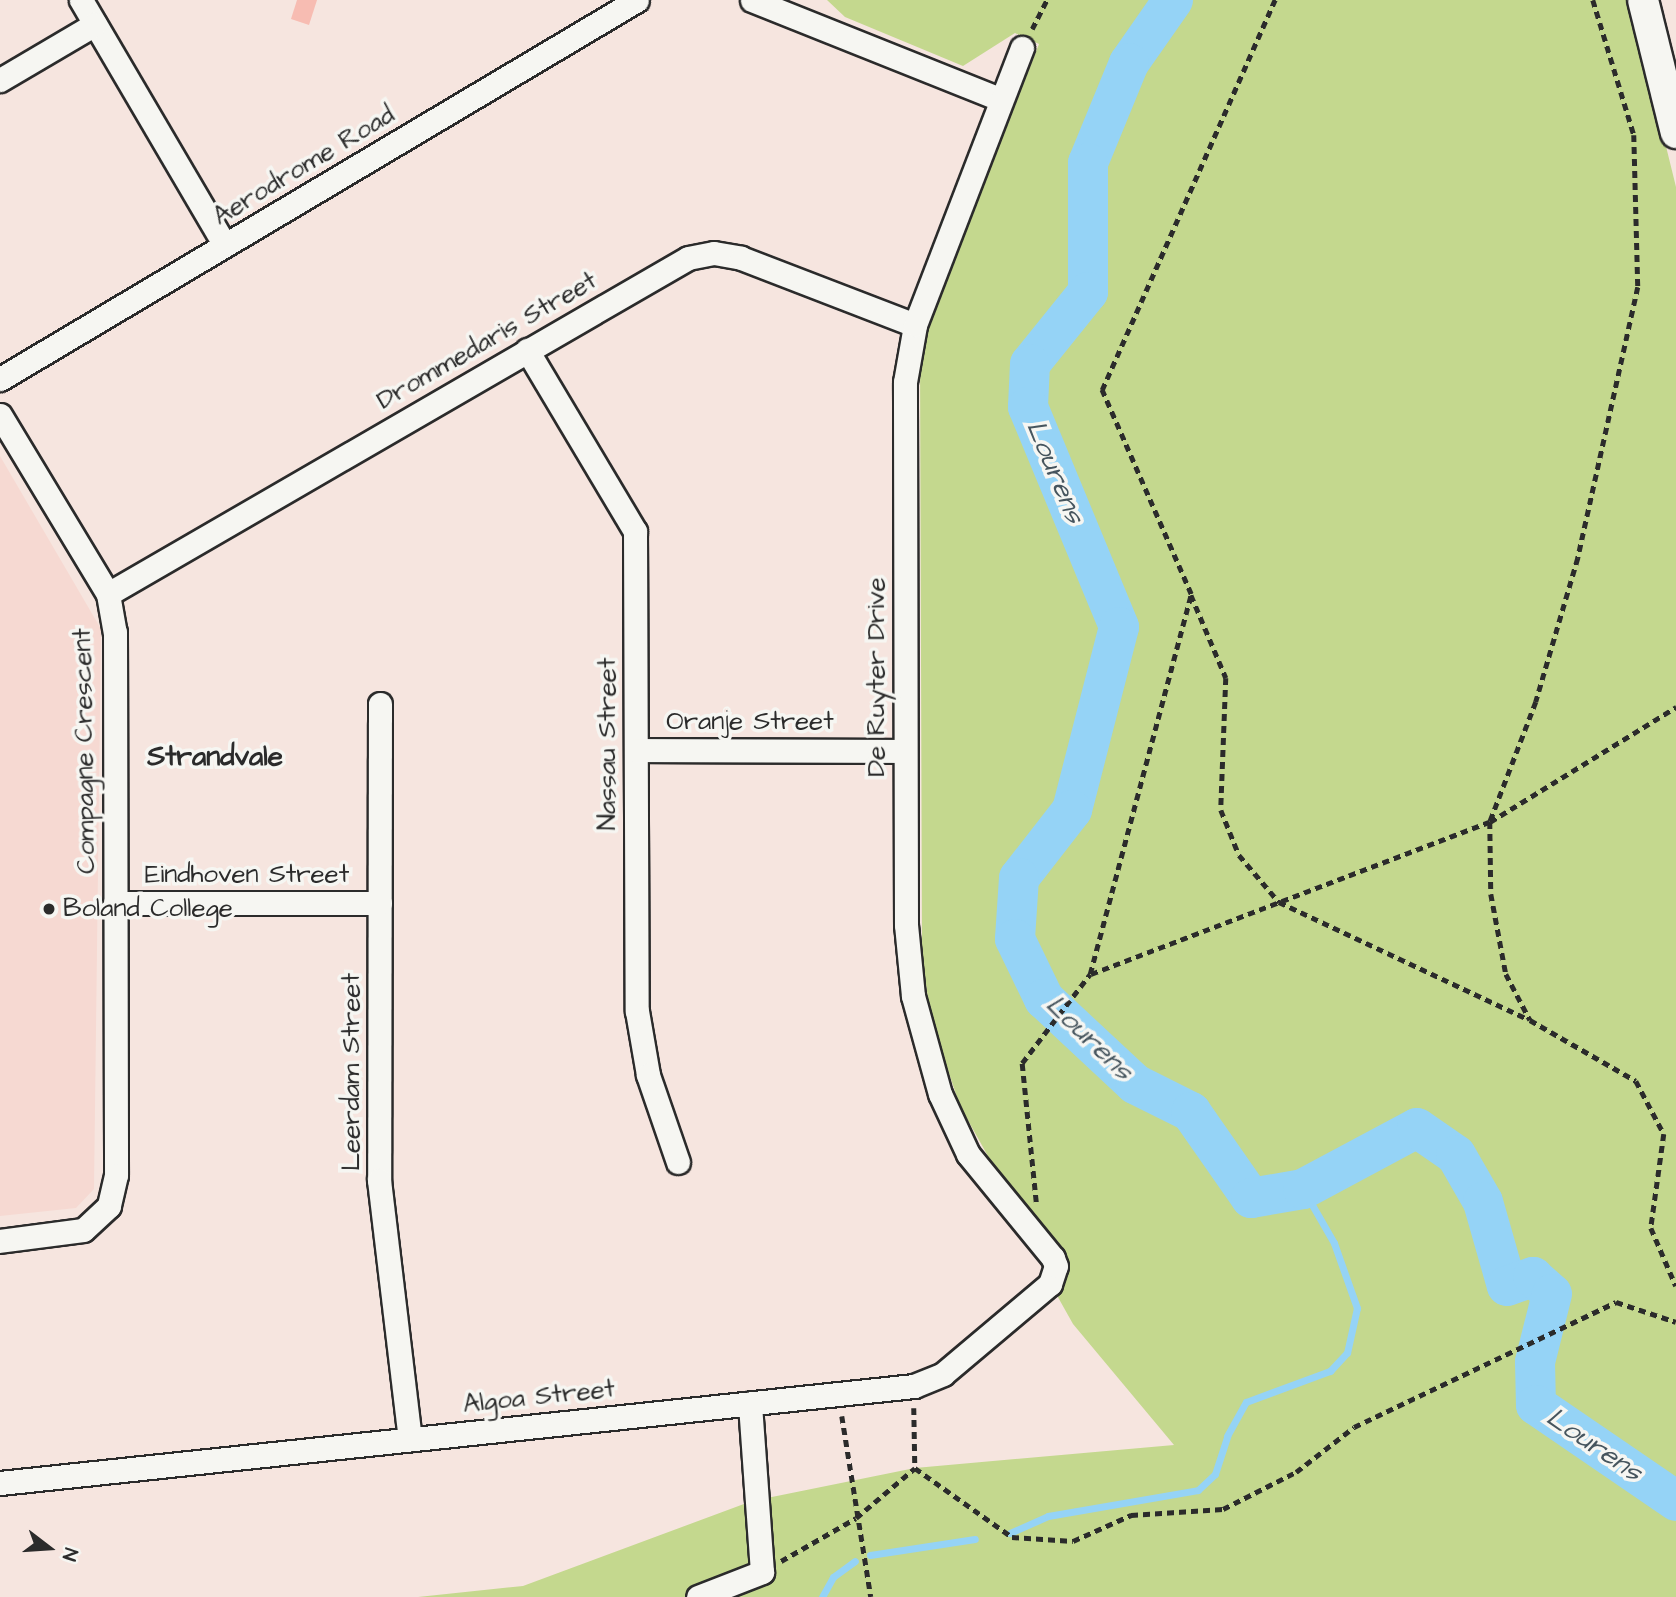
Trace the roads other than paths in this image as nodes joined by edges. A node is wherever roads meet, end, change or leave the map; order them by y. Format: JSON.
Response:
{"nodes":[{"id":1,"x":81,"y":0,"type":"edge"},
{"id":2,"x":636,"y":0,"type":"edge"},
{"id":3,"x":752,"y":0,"type":"edge"},
{"id":4,"x":1643,"y":0,"type":"edge"},
{"id":5,"x":788,"y":7,"type":"edge"},
{"id":6,"x":95,"y":24,"type":"junction"},
{"id":7,"x":1022,"y":48,"type":"road end"},
{"id":8,"x":0,"y":80,"type":"edge"},
{"id":9,"x":1000,"y":99,"type":"junction"},
{"id":10,"x":1676,"y":133,"type":"edge"},
{"id":11,"x":225,"y":245,"type":"junction"},
{"id":12,"x":915,"y":325,"type":"junction"},
{"id":13,"x":527,"y":350,"type":"junction"},
{"id":14,"x":0,"y":379,"type":"edge"},
{"id":15,"x":0,"y":415,"type":"edge"},
{"id":16,"x":108,"y":594,"type":"junction"},
{"id":17,"x":380,"y":704,"type":"dead end"},
{"id":18,"x":636,"y":750,"type":"junction"},
{"id":19,"x":905,"y":751,"type":"junction"},
{"id":20,"x":115,"y":903,"type":"junction"},
{"id":21,"x":380,"y":903,"type":"junction"},
{"id":22,"x":677,"y":1162,"type":"dead end"},
{"id":23,"x":0,"y":1241,"type":"edge"},
{"id":24,"x":1050,"y":1284,"type":"joint"},
{"id":25,"x":750,"y":1403,"type":"junction"},
{"id":26,"x":410,"y":1439,"type":"junction"},
{"id":27,"x":0,"y":1483,"type":"edge"},
{"id":28,"x":698,"y":1597,"type":"edge"}],
"edges":[{"from":1,"to":6,"type":"street"},
{"from":2,"to":11,"type":"street","name":"Aerodrome Road"},
{"from":3,"to":5,"type":"street"},
{"from":4,"to":10,"type":"main road"},
{"from":5,"to":9,"type":"street"},
{"from":6,"to":8,"type":"street"},
{"from":6,"to":11,"type":"street"},
{"from":7,"to":9,"type":"street","name":"De Ruyter Drive"},
{"from":9,"to":12,"type":"street","name":"De Ruyter Drive"},
{"from":11,"to":14,"type":"street","name":"Aerodrome Road"},
{"from":12,"to":13,"type":"street","name":"Drommedaris Street"},
{"from":12,"to":19,"type":"street","name":"De Ruyter Drive"},
{"from":13,"to":16,"type":"street","name":"Drommedaris Street"},
{"from":13,"to":18,"type":"street","name":"Nassau Street"},
{"from":15,"to":16,"type":"street","name":"Compagne Crescent"},
{"from":16,"to":20,"type":"street","name":"Compagne Crescent"},
{"from":17,"to":21,"type":"street","name":"Leerdam Street"},
{"from":18,"to":19,"type":"street","name":"Oranje Street"},
{"from":18,"to":22,"type":"street","name":"Nassau Street"},
{"from":19,"to":24,"type":"street","name":"De Ruyter Drive"},
{"from":20,"to":21,"type":"street","name":"Eindhoven Street"},
{"from":20,"to":23,"type":"street","name":"Compagne Crescent"},
{"from":21,"to":26,"type":"street","name":"Leerdam Street"},
{"from":24,"to":25,"type":"street","name":"Algoa Street"},
{"from":25,"to":26,"type":"street","name":"Algoa Street"},
{"from":25,"to":28,"type":"street"},
{"from":26,"to":27,"type":"street","name":"Algoa Street"}]}
